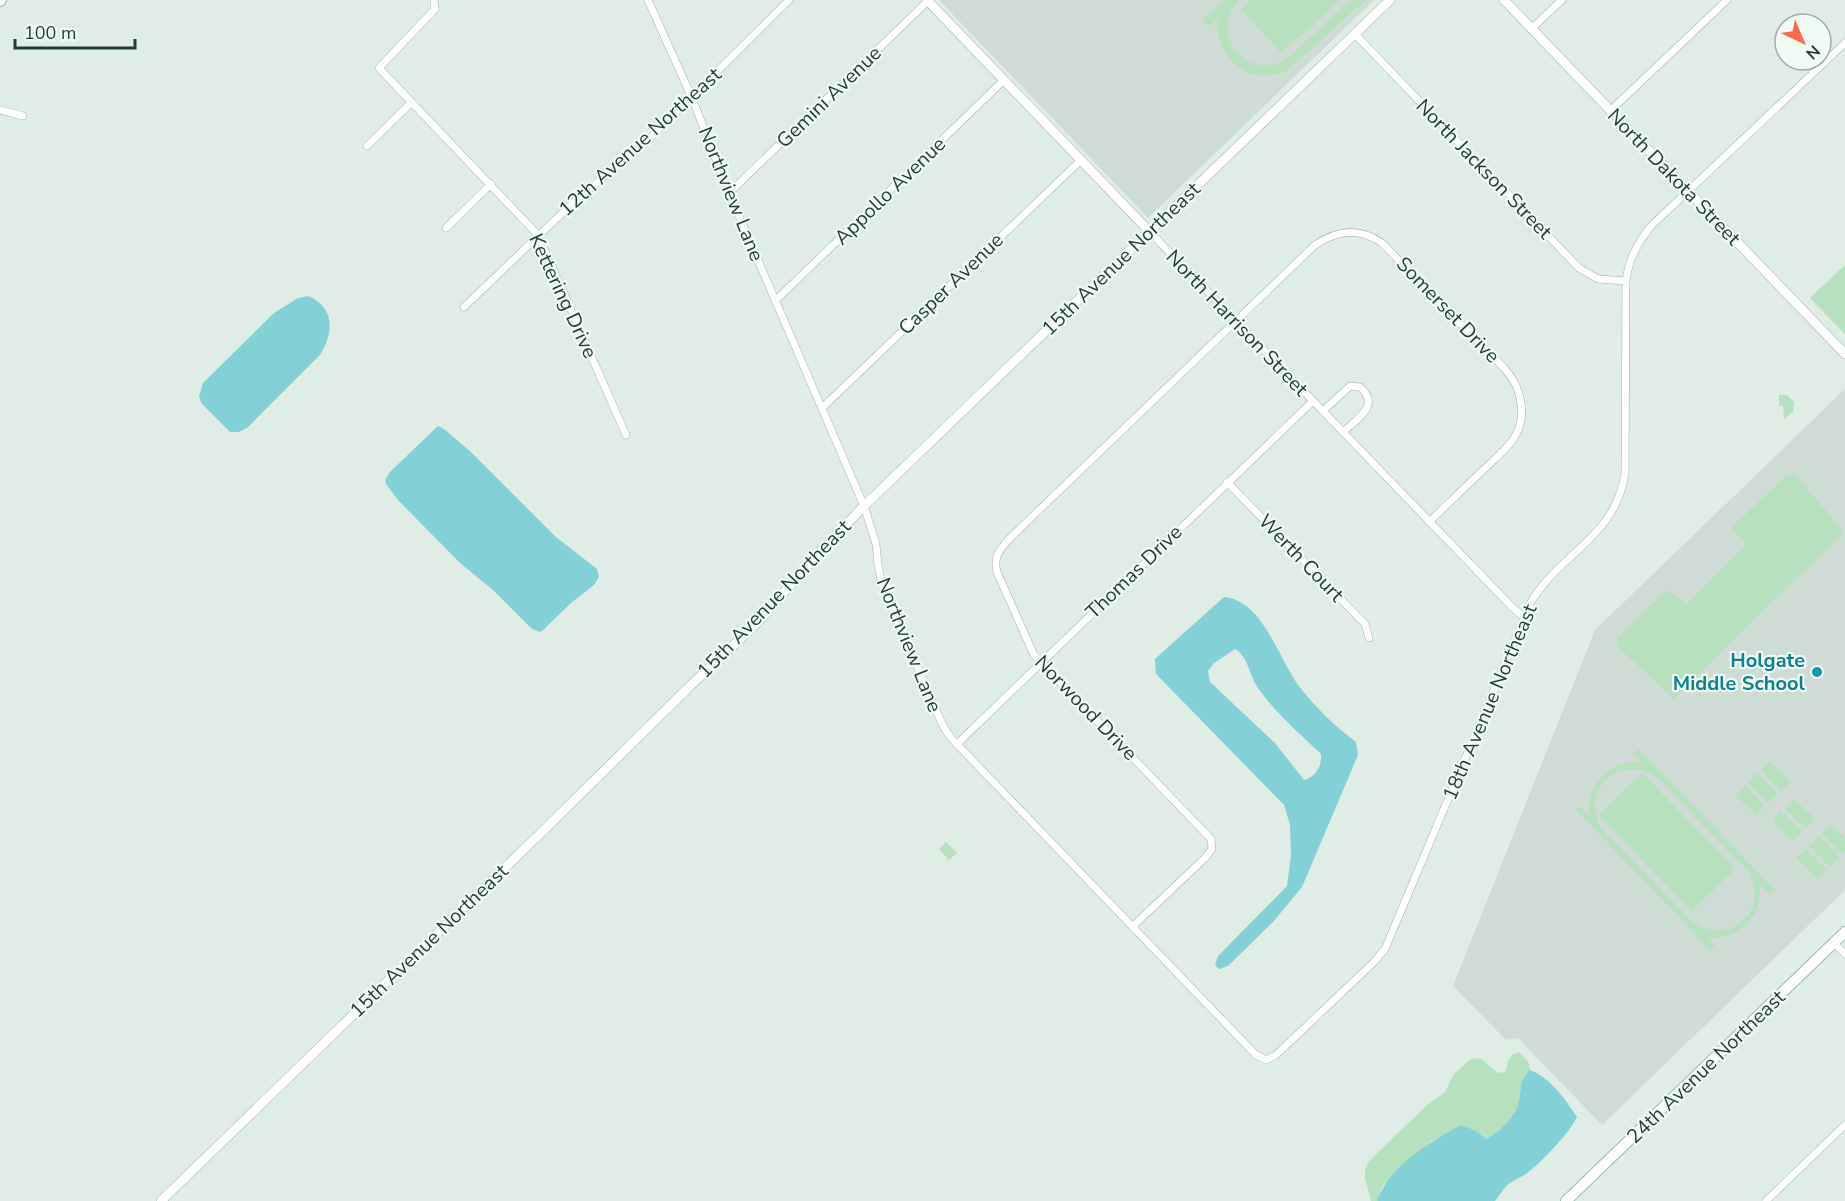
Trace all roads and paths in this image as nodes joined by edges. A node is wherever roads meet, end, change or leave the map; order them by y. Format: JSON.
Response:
{"nodes":[{"id":1,"x":434,"y":0,"type":"edge"},
{"id":2,"x":648,"y":0,"type":"edge"},
{"id":3,"x":789,"y":0,"type":"edge"},
{"id":4,"x":928,"y":0,"type":"edge"},
{"id":5,"x":1390,"y":0,"type":"edge"},
{"id":6,"x":1504,"y":0,"type":"edge"},
{"id":7,"x":1562,"y":0,"type":"edge"},
{"id":8,"x":1727,"y":0,"type":"edge"},
{"id":9,"x":1531,"y":29,"type":"junction"},
{"id":10,"x":1355,"y":34,"type":"junction"},
{"id":11,"x":1845,"y":43,"type":"edge"},
{"id":12,"x":1004,"y":80,"type":"junction"},
{"id":13,"x":692,"y":98,"type":"junction"},
{"id":14,"x":412,"y":102,"type":"junction"},
{"id":15,"x":0,"y":110,"type":"edge"},
{"id":16,"x":1610,"y":111,"type":"junction"},
{"id":17,"x":23,"y":116,"type":"dead end"},
{"id":18,"x":367,"y":146,"type":"dead end"},
{"id":19,"x":1081,"y":160,"type":"junction"},
{"id":20,"x":491,"y":184,"type":"junction"},
{"id":21,"x":1687,"y":191,"type":"junction"},
{"id":22,"x":729,"y":193,"type":"junction"},
{"id":23,"x":446,"y":228,"type":"dead end"},
{"id":24,"x":1150,"y":232,"type":"junction"},
{"id":25,"x":538,"y":235,"type":"junction"},
{"id":26,"x":1626,"y":281,"type":"junction"},
{"id":27,"x":775,"y":301,"type":"junction"},
{"id":28,"x":464,"y":307,"type":"dead end"},
{"id":29,"x":1235,"y":321,"type":"junction"},
{"id":30,"x":1845,"y":354,"type":"edge"},
{"id":31,"x":1312,"y":400,"type":"junction"},
{"id":32,"x":822,"y":408,"type":"junction"},
{"id":33,"x":1323,"y":411,"type":"junction"},
{"id":34,"x":1343,"y":432,"type":"junction"},
{"id":35,"x":626,"y":435,"type":"dead end"},
{"id":36,"x":1227,"y":482,"type":"junction"},
{"id":37,"x":864,"y":506,"type":"junction"},
{"id":38,"x":1429,"y":522,"type":"junction"},
{"id":39,"x":1524,"y":617,"type":"junction"},
{"id":40,"x":1369,"y":638,"type":"dead end"},
{"id":41,"x":1041,"y":663,"type":"junction"},
{"id":42,"x":957,"y":744,"type":"junction"},
{"id":43,"x":1133,"y":926,"type":"junction"},
{"id":44,"x":1845,"y":932,"type":"edge"},
{"id":45,"x":1834,"y":943,"type":"junction"},
{"id":46,"x":1845,"y":954,"type":"edge"},
{"id":47,"x":1266,"y":1060,"type":"joint"},
{"id":48,"x":1845,"y":1125,"type":"edge"},
{"id":49,"x":161,"y":1201,"type":"edge"},
{"id":50,"x":1566,"y":1201,"type":"edge"},
{"id":51,"x":1766,"y":1201,"type":"edge"}],
"edges":[{"from":1,"to":14,"type":"street","name":"Kettering Drive"},
{"from":2,"to":13,"type":"street","name":"Northview Lane"},
{"from":3,"to":13,"type":"street","name":"12th Avenue Northeast"},
{"from":4,"to":12,"type":"street","name":"North Harrison Street"},
{"from":4,"to":22,"type":"street","name":"Gemini Avenue"},
{"from":5,"to":10,"type":"street","name":"15th Avenue Northeast"},
{"from":6,"to":9,"type":"street","name":"North Dakota Street"},
{"from":7,"to":9,"type":"street"},
{"from":8,"to":16,"type":"street"},
{"from":9,"to":16,"type":"street","name":"North Dakota Street"},
{"from":10,"to":24,"type":"street","name":"15th Avenue Northeast"},
{"from":10,"to":26,"type":"street","name":"North Jackson Street"},
{"from":11,"to":21,"type":"street","name":"18th Avenue Northeast"},
{"from":12,"to":19,"type":"street","name":"North Harrison Street"},
{"from":12,"to":27,"type":"street","name":"Appollo Avenue"},
{"from":13,"to":22,"type":"street","name":"Northview Lane"},
{"from":13,"to":25,"type":"street","name":"12th Avenue Northeast"},
{"from":14,"to":18,"type":"street"},
{"from":14,"to":20,"type":"street","name":"Kettering Drive"},
{"from":15,"to":17,"type":"street"},
{"from":16,"to":21,"type":"street","name":"North Dakota Street"},
{"from":19,"to":24,"type":"street","name":"North Harrison Street"},
{"from":19,"to":32,"type":"street","name":"Casper Avenue"},
{"from":20,"to":23,"type":"street"},
{"from":20,"to":25,"type":"street","name":"Kettering Drive"},
{"from":21,"to":26,"type":"street","name":"18th Avenue Northeast"},
{"from":21,"to":30,"type":"street","name":"North Dakota Street"},
{"from":22,"to":27,"type":"street","name":"Northview Lane"},
{"from":24,"to":29,"type":"street","name":"North Harrison Street"},
{"from":24,"to":37,"type":"street","name":"15th Avenue Northeast"},
{"from":25,"to":28,"type":"street","name":"12th Avenue Northeast"},
{"from":25,"to":35,"type":"street","name":"Kettering Drive"},
{"from":26,"to":39,"type":"street","name":"18th Avenue Northeast"},
{"from":27,"to":32,"type":"street","name":"Northview Lane"},
{"from":29,"to":31,"type":"street","name":"North Harrison Street"},
{"from":29,"to":38,"type":"street","name":"Somerset Drive"},
{"from":29,"to":41,"type":"street","name":"Norwood Drive"},
{"from":31,"to":33,"type":"street","name":"North Harrison Street"},
{"from":31,"to":36,"type":"street","name":"Thomas Drive"},
{"from":32,"to":37,"type":"street","name":"Northview Lane"},
{"from":33,"to":34,"type":"street","name":"North Harrison Street"},
{"from":33,"to":34,"type":"street"},
{"from":34,"to":38,"type":"street","name":"North Harrison Street"},
{"from":36,"to":40,"type":"street","name":"Werth Court"},
{"from":36,"to":41,"type":"street","name":"Thomas Drive"},
{"from":37,"to":42,"type":"street","name":"Northview Lane"},
{"from":37,"to":49,"type":"street","name":"15th Avenue Northeast"},
{"from":38,"to":39,"type":"street","name":"North Harrison Street"},
{"from":39,"to":47,"type":"street","name":"18th Avenue Northeast"},
{"from":41,"to":42,"type":"street","name":"Thomas Drive"},
{"from":41,"to":43,"type":"street","name":"Norwood Drive"},
{"from":42,"to":43,"type":"street","name":"Northview Lane"},
{"from":43,"to":47,"type":"street","name":"Northview Lane"},
{"from":44,"to":45,"type":"main road","name":"24th Avenue Northeast"},
{"from":45,"to":46,"type":"street"},
{"from":45,"to":50,"type":"main road","name":"24th Avenue Northeast"},
{"from":48,"to":51,"type":"street"}]}
